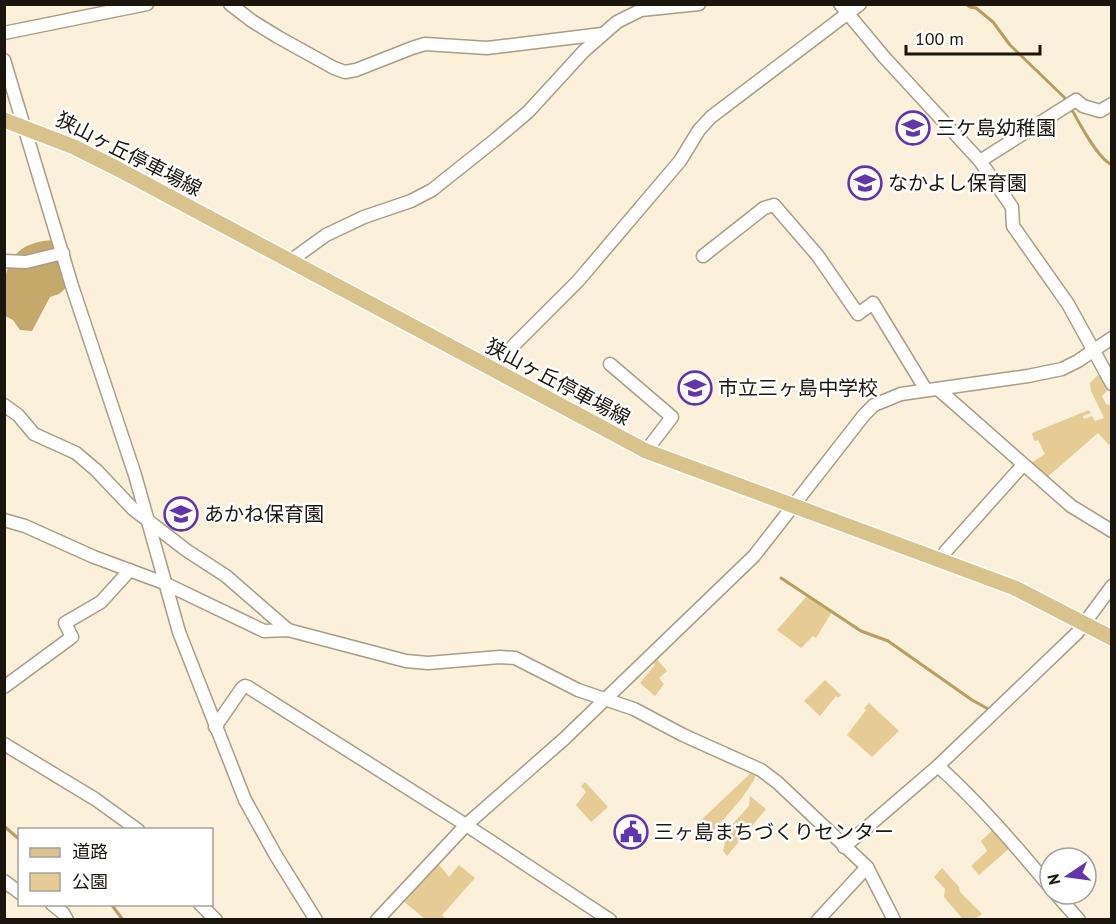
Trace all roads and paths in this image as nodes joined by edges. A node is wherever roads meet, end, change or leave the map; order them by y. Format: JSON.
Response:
{"nodes":[{"id":1,"x":147,"y":4,"type":"edge"},
{"id":2,"x":230,"y":4,"type":"edge"},
{"id":3,"x":699,"y":4,"type":"edge"},
{"id":4,"x":840,"y":4,"type":"edge"},
{"id":5,"x":860,"y":4,"type":"edge"},
{"id":6,"x":848,"y":15,"type":"junction"},
{"id":7,"x":4,"y":33,"type":"edge"},
{"id":8,"x":602,"y":34,"type":"junction"},
{"id":9,"x":4,"y":60,"type":"edge"},
{"id":10,"x":1112,"y":104,"type":"edge"},
{"id":11,"x":4,"y":120,"type":"edge"},
{"id":12,"x":23,"y":126,"type":"junction"},
{"id":13,"x":980,"y":161,"type":"junction"},
{"id":14,"x":63,"y":253,"type":"junction"},
{"id":15,"x":703,"y":256,"type":"dead end"},
{"id":16,"x":4,"y":261,"type":"edge"},
{"id":17,"x":290,"y":261,"type":"junction"},
{"id":18,"x":1112,"y":338,"type":"edge"},
{"id":19,"x":1093,"y":351,"type":"junction"},
{"id":20,"x":610,"y":364,"type":"dead end"},
{"id":21,"x":490,"y":369,"type":"junction"},
{"id":22,"x":1112,"y":384,"type":"edge"},
{"id":23,"x":932,"y":389,"type":"junction"},
{"id":24,"x":4,"y":405,"type":"edge"},
{"id":25,"x":646,"y":451,"type":"junction"},
{"id":26,"x":1023,"y":465,"type":"junction"},
{"id":27,"x":791,"y":506,"type":"junction"},
{"id":28,"x":4,"y":520,"type":"edge"},
{"id":29,"x":149,"y":522,"type":"junction"},
{"id":30,"x":1112,"y":531,"type":"edge"},
{"id":31,"x":940,"y":561,"type":"junction"},
{"id":32,"x":130,"y":570,"type":"junction"},
{"id":33,"x":164,"y":583,"type":"junction"},
{"id":34,"x":1112,"y":586,"type":"edge"},
{"id":35,"x":1085,"y":624,"type":"junction"},
{"id":36,"x":288,"y":630,"type":"junction"},
{"id":37,"x":1112,"y":638,"type":"edge"},
{"id":38,"x":4,"y":687,"type":"edge"},
{"id":39,"x":605,"y":699,"type":"junction"},
{"id":40,"x":215,"y":727,"type":"junction"},
{"id":41,"x":4,"y":744,"type":"edge"},
{"id":42,"x":938,"y":766,"type":"junction"},
{"id":43,"x":466,"y":825,"type":"junction"},
{"id":44,"x":135,"y":828,"type":"edge"},
{"id":45,"x":844,"y":847,"type":"junction"},
{"id":46,"x":867,"y":867,"type":"junction"},
{"id":47,"x":1038,"y":873,"type":"edge"},
{"id":48,"x":4,"y":881,"type":"edge"},
{"id":49,"x":18,"y":892,"type":"edge"},
{"id":50,"x":54,"y":906,"type":"edge"},
{"id":51,"x":202,"y":906,"type":"edge"},
{"id":52,"x":1067,"y":906,"type":"edge"},
{"id":53,"x":67,"y":920,"type":"edge"},
{"id":54,"x":216,"y":920,"type":"edge"},
{"id":55,"x":316,"y":920,"type":"edge"},
{"id":56,"x":377,"y":920,"type":"edge"},
{"id":57,"x":610,"y":920,"type":"edge"},
{"id":58,"x":818,"y":920,"type":"edge"},
{"id":59,"x":894,"y":920,"type":"edge"},
{"id":60,"x":1079,"y":920,"type":"edge"}],
"edges":[{"from":1,"to":7,"type":"street"},
{"from":2,"to":8,"type":"street"},
{"from":3,"to":8,"type":"street"},
{"from":4,"to":6,"type":"street"},
{"from":5,"to":6,"type":"street"},
{"from":6,"to":13,"type":"street"},
{"from":6,"to":21,"type":"street"},
{"from":8,"to":17,"type":"street"},
{"from":9,"to":12,"type":"street"},
{"from":10,"to":13,"type":"street"},
{"from":11,"to":12,"type":"main road","name":"狭山ヶ丘停車場線"},
{"from":12,"to":14,"type":"street"},
{"from":12,"to":17,"type":"main road","name":"狭山ヶ丘停車場線"},
{"from":13,"to":19,"type":"street"},
{"from":14,"to":16,"type":"street"},
{"from":14,"to":29,"type":"street"},
{"from":15,"to":23,"type":"street"},
{"from":17,"to":21,"type":"main road","name":"狭山ヶ丘停車場線"},
{"from":18,"to":19,"type":"street"},
{"from":19,"to":22,"type":"street"},
{"from":19,"to":23,"type":"street"},
{"from":20,"to":25,"type":"street"},
{"from":21,"to":25,"type":"main road","name":"狭山ヶ丘停車場線"},
{"from":23,"to":26,"type":"street"},
{"from":23,"to":27,"type":"street"},
{"from":24,"to":29,"type":"street"},
{"from":25,"to":27,"type":"main road","name":"狭山ヶ丘停車場線"},
{"from":26,"to":30,"type":"street"},
{"from":26,"to":31,"type":"street"},
{"from":27,"to":31,"type":"main road","name":"狭山ヶ丘停車場線"},
{"from":27,"to":39,"type":"street"},
{"from":28,"to":32,"type":"street"},
{"from":29,"to":33,"type":"street"},
{"from":29,"to":36,"type":"street"},
{"from":31,"to":35,"type":"main road","name":"狭山ヶ丘停車場線"},
{"from":32,"to":33,"type":"street"},
{"from":32,"to":38,"type":"street"},
{"from":33,"to":36,"type":"street"},
{"from":33,"to":40,"type":"street"},
{"from":34,"to":35,"type":"street"},
{"from":35,"to":37,"type":"main road","name":"狭山ヶ丘停車場線"},
{"from":35,"to":42,"type":"street"},
{"from":36,"to":39,"type":"street"},
{"from":39,"to":43,"type":"street"},
{"from":39,"to":45,"type":"street"},
{"from":40,"to":43,"type":"street"},
{"from":40,"to":55,"type":"street"},
{"from":41,"to":44,"type":"street"},
{"from":42,"to":45,"type":"street"},
{"from":42,"to":47,"type":"street"},
{"from":43,"to":56,"type":"street"},
{"from":43,"to":57,"type":"street"},
{"from":45,"to":46,"type":"street"},
{"from":46,"to":58,"type":"street"},
{"from":46,"to":59,"type":"street"},
{"from":48,"to":49,"type":"street"},
{"from":50,"to":53,"type":"street"},
{"from":51,"to":54,"type":"street"},
{"from":52,"to":60,"type":"street"}]}
